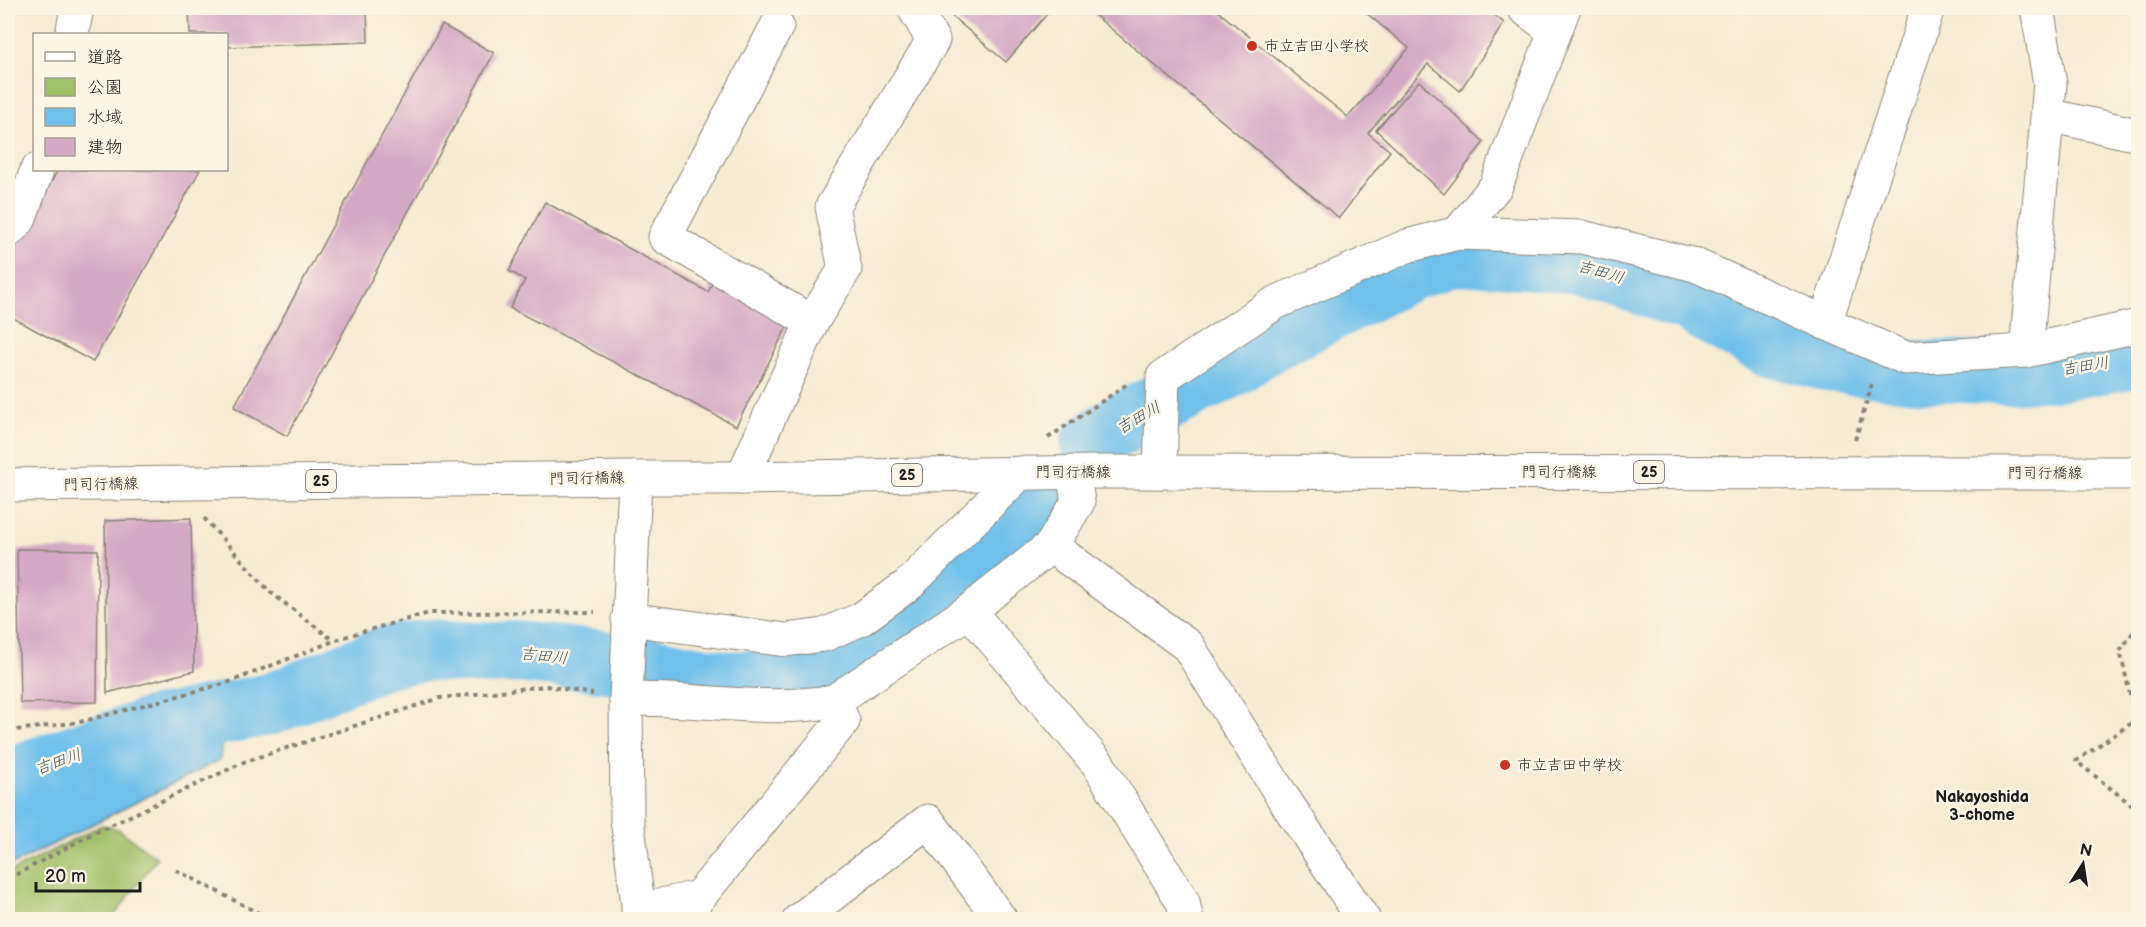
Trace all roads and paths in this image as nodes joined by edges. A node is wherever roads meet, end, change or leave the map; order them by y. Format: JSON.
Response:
{"nodes":[{"id":1,"x":77,"y":8,"type":"edge"},
{"id":2,"x":914,"y":8,"type":"edge"},
{"id":3,"x":1524,"y":8,"type":"edge"},
{"id":4,"x":1928,"y":8,"type":"edge"},
{"id":5,"x":2037,"y":8,"type":"edge"},
{"id":6,"x":1559,"y":19,"type":"edge"},
{"id":7,"x":777,"y":26,"type":"dead end"},
{"id":8,"x":72,"y":33,"type":"edge"},
{"id":9,"x":2048,"y":115,"type":"junction"},
{"id":10,"x":2139,"y":135,"type":"edge"},
{"id":11,"x":37,"y":171,"type":"edge"},
{"id":12,"x":8,"y":231,"type":"edge"},
{"id":13,"x":1458,"y":233,"type":"junction"},
{"id":14,"x":812,"y":322,"type":"junction"},
{"id":15,"x":1825,"y":323,"type":"junction"},
{"id":16,"x":2139,"y":326,"type":"edge"},
{"id":17,"x":2026,"y":351,"type":"junction"},
{"id":18,"x":1166,"y":375,"type":"junction"},
{"id":19,"x":1867,"y":402,"type":"dead end"},
{"id":20,"x":1047,"y":438,"type":"dead end"},
{"id":21,"x":1854,"y":442,"type":"dead end"},
{"id":22,"x":1160,"y":471,"type":"junction"},
{"id":23,"x":1073,"y":472,"type":"junction"},
{"id":24,"x":1020,"y":473,"type":"junction"},
{"id":25,"x":2139,"y":473,"type":"edge"},
{"id":26,"x":635,"y":478,"type":"junction"},
{"id":27,"x":742,"y":478,"type":"junction"},
{"id":28,"x":8,"y":485,"type":"edge"},
{"id":29,"x":202,"y":515,"type":"dead end"},
{"id":30,"x":1051,"y":546,"type":"junction"},
{"id":31,"x":969,"y":611,"type":"junction"},
{"id":32,"x":596,"y":612,"type":"dead end"},
{"id":33,"x":2139,"y":625,"type":"edge"},
{"id":34,"x":628,"y":626,"type":"junction"},
{"id":35,"x":334,"y":640,"type":"junction"},
{"id":36,"x":626,"y":690,"type":"junction"},
{"id":37,"x":834,"y":700,"type":"junction"},
{"id":38,"x":8,"y":730,"type":"edge"},
{"id":39,"x":2139,"y":810,"type":"edge"},
{"id":40,"x":176,"y":870,"type":"dead end"},
{"id":41,"x":8,"y":879,"type":"edge"},
{"id":42,"x":639,"y":915,"type":"edge"},
{"id":43,"x":272,"y":920,"type":"edge"},
{"id":44,"x":799,"y":920,"type":"edge"},
{"id":45,"x":1001,"y":920,"type":"edge"},
{"id":46,"x":1187,"y":920,"type":"edge"},
{"id":47,"x":1364,"y":920,"type":"edge"}],
"edges":[{"from":1,"to":8,"type":"street"},
{"from":2,"to":14,"type":"street"},
{"from":3,"to":6,"type":"street"},
{"from":4,"to":15,"type":"street"},
{"from":5,"to":9,"type":"street"},
{"from":6,"to":13,"type":"street"},
{"from":7,"to":14,"type":"street"},
{"from":9,"to":10,"type":"street"},
{"from":9,"to":17,"type":"street"},
{"from":11,"to":12,"type":"street"},
{"from":13,"to":15,"type":"street"},
{"from":13,"to":18,"type":"street"},
{"from":14,"to":27,"type":"street"},
{"from":15,"to":17,"type":"street"},
{"from":16,"to":17,"type":"street"},
{"from":18,"to":20,"type":"path"},
{"from":18,"to":22,"type":"street"},
{"from":19,"to":21,"type":"path"},
{"from":22,"to":23,"type":"street","name":"門司行橋線","number":"25"},
{"from":22,"to":25,"type":"street","name":"門司行橋線","number":"25"},
{"from":23,"to":24,"type":"street","name":"門司行橋線","number":"25"},
{"from":23,"to":30,"type":"street"},
{"from":24,"to":27,"type":"street","name":"門司行橋線","number":"25"},
{"from":24,"to":34,"type":"street"},
{"from":26,"to":27,"type":"street","name":"門司行橋線","number":"25"},
{"from":26,"to":28,"type":"street","name":"門司行橋線","number":"25"},
{"from":26,"to":34,"type":"street"},
{"from":29,"to":35,"type":"path"},
{"from":30,"to":31,"type":"street"},
{"from":30,"to":47,"type":"street"},
{"from":31,"to":37,"type":"street"},
{"from":31,"to":46,"type":"street"},
{"from":32,"to":35,"type":"path"},
{"from":33,"to":39,"type":"path"},
{"from":34,"to":36,"type":"street"},
{"from":35,"to":38,"type":"path"},
{"from":36,"to":37,"type":"street"},
{"from":36,"to":41,"type":"path"},
{"from":36,"to":42,"type":"street"},
{"from":37,"to":42,"type":"street"},
{"from":40,"to":43,"type":"path"},
{"from":44,"to":45,"type":"street"}]}
